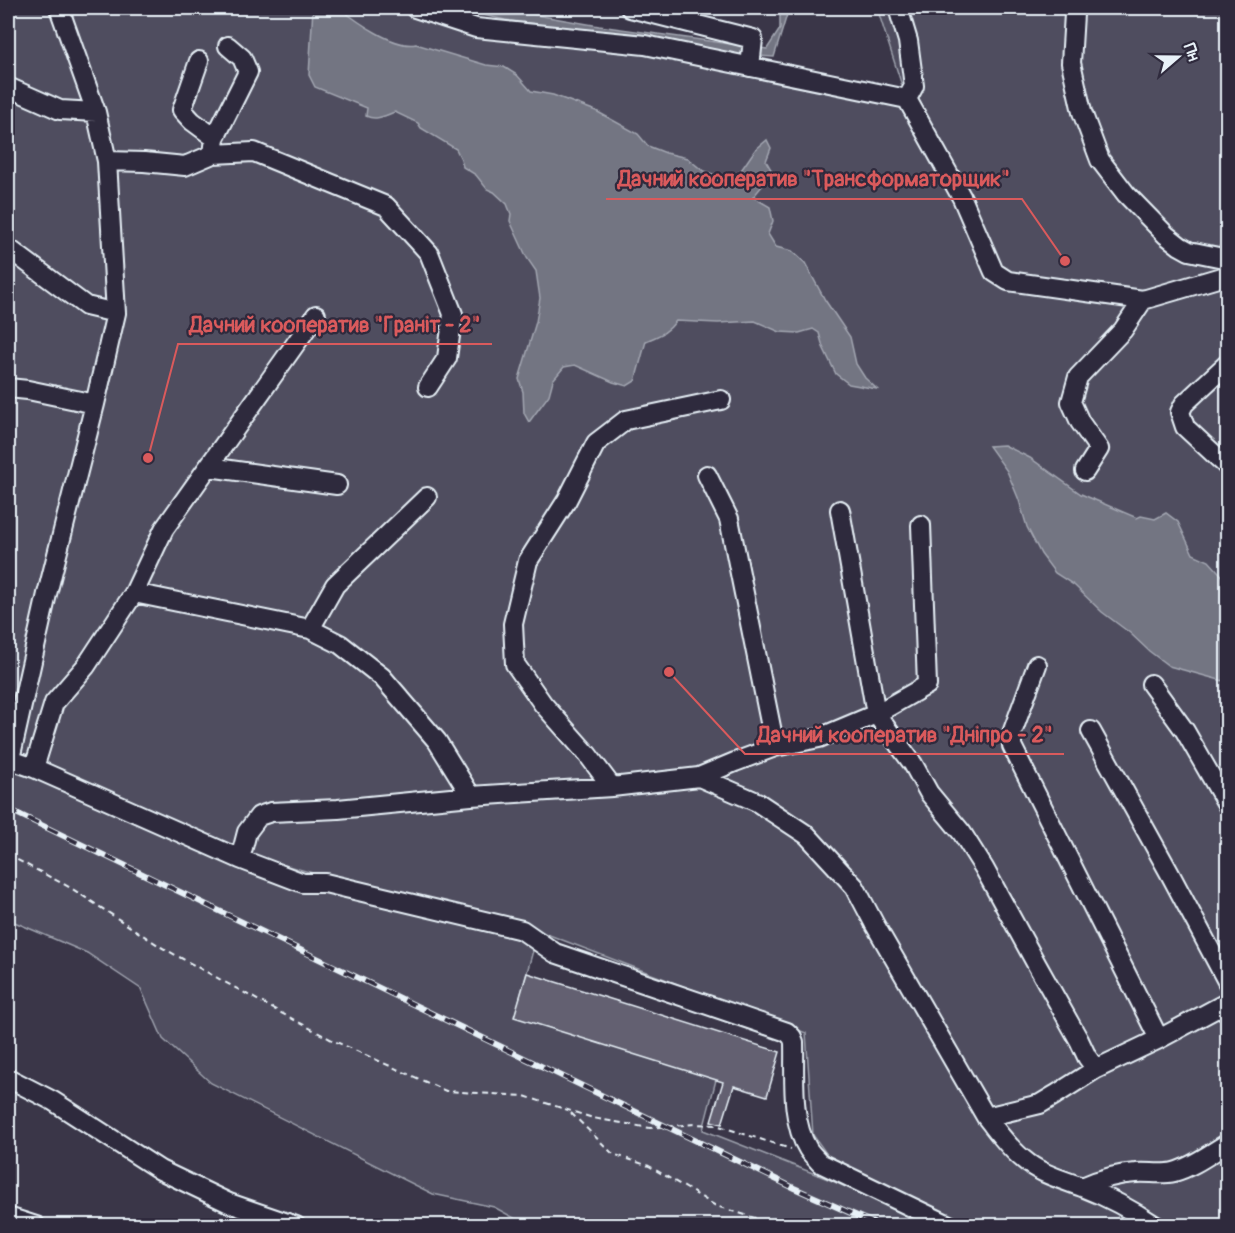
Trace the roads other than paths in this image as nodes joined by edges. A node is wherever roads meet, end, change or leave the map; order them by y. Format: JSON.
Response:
{"nodes":[{"id":1,"x":59,"y":8,"type":"edge"},
{"id":2,"x":414,"y":8,"type":"edge"},
{"id":3,"x":630,"y":8,"type":"edge"},
{"id":4,"x":898,"y":8,"type":"edge"},
{"id":5,"x":1073,"y":8,"type":"edge"},
{"id":6,"x":228,"y":46,"type":"dead end"},
{"id":7,"x":199,"y":61,"type":"dead end"},
{"id":8,"x":750,"y":68,"type":"junction"},
{"id":9,"x":8,"y":87,"type":"edge"},
{"id":10,"x":907,"y":99,"type":"junction"},
{"id":11,"x":96,"y":112,"type":"junction"},
{"id":12,"x":214,"y":146,"type":"junction"},
{"id":13,"x":107,"y":161,"type":"junction"},
{"id":14,"x":8,"y":248,"type":"edge"},
{"id":15,"x":1227,"y":259,"type":"edge"},
{"id":16,"x":1227,"y":274,"type":"edge"},
{"id":17,"x":1143,"y":300,"type":"junction"},
{"id":18,"x":116,"y":313,"type":"junction"},
{"id":19,"x":316,"y":315,"type":"dead end"},
{"id":20,"x":1227,"y":363,"type":"edge"},
{"id":21,"x":428,"y":387,"type":"dead end"},
{"id":22,"x":8,"y":388,"type":"edge"},
{"id":23,"x":721,"y":400,"type":"dead end"},
{"id":24,"x":95,"y":404,"type":"junction"},
{"id":25,"x":209,"y":467,"type":"junction"},
{"id":26,"x":1227,"y":467,"type":"edge"},
{"id":27,"x":1085,"y":471,"type":"dead end"},
{"id":28,"x":707,"y":475,"type":"dead end"},
{"id":29,"x":337,"y":485,"type":"dead end"},
{"id":30,"x":428,"y":497,"type":"dead end"},
{"id":31,"x":840,"y":510,"type":"dead end"},
{"id":32,"x":921,"y":525,"type":"dead end"},
{"id":33,"x":134,"y":593,"type":"junction"},
{"id":34,"x":310,"y":629,"type":"junction"},
{"id":35,"x":1037,"y":665,"type":"dead end"},
{"id":36,"x":1151,"y":684,"type":"dead end"},
{"id":37,"x":876,"y":714,"type":"junction"},
{"id":38,"x":1091,"y":732,"type":"dead end"},
{"id":39,"x":775,"y":747,"type":"junction"},
{"id":40,"x":9,"y":759,"type":"edge"},
{"id":41,"x":33,"y":768,"type":"junction"},
{"id":42,"x":699,"y":777,"type":"junction"},
{"id":43,"x":612,"y":787,"type":"junction"},
{"id":44,"x":471,"y":796,"type":"junction"},
{"id":45,"x":1227,"y":806,"type":"edge"},
{"id":46,"x":240,"y":859,"type":"junction"},
{"id":47,"x":1227,"y":983,"type":"edge"},
{"id":48,"x":1227,"y":1002,"type":"edge"},
{"id":49,"x":1159,"y":1039,"type":"junction"},
{"id":50,"x":1096,"y":1069,"type":"junction"},
{"id":51,"x":8,"y":1078,"type":"edge"},
{"id":52,"x":987,"y":1117,"type":"junction"},
{"id":53,"x":1227,"y":1143,"type":"edge"},
{"id":54,"x":1082,"y":1187,"type":"junction"},
{"id":55,"x":8,"y":1216,"type":"edge"},
{"id":56,"x":36,"y":1226,"type":"edge"},
{"id":57,"x":296,"y":1226,"type":"edge"},
{"id":58,"x":951,"y":1226,"type":"edge"},
{"id":59,"x":1156,"y":1226,"type":"edge"}],
"edges":[{"from":1,"to":11,"type":"lane"},
{"from":2,"to":8,"type":"lane"},
{"from":3,"to":8,"type":"lane"},
{"from":4,"to":10,"type":"lane"},
{"from":5,"to":15,"type":"lane"},
{"from":6,"to":12,"type":"lane"},
{"from":7,"to":12,"type":"lane"},
{"from":8,"to":10,"type":"lane"},
{"from":9,"to":11,"type":"lane"},
{"from":10,"to":17,"type":"lane"},
{"from":11,"to":13,"type":"lane"},
{"from":12,"to":13,"type":"lane"},
{"from":12,"to":21,"type":"lane"},
{"from":13,"to":18,"type":"lane"},
{"from":14,"to":18,"type":"lane"},
{"from":16,"to":17,"type":"lane"},
{"from":17,"to":27,"type":"lane"},
{"from":18,"to":24,"type":"lane"},
{"from":19,"to":25,"type":"lane"},
{"from":20,"to":26,"type":"lane"},
{"from":22,"to":24,"type":"lane"},
{"from":23,"to":43,"type":"lane"},
{"from":24,"to":40,"type":"lane"},
{"from":25,"to":29,"type":"lane"},
{"from":25,"to":33,"type":"lane"},
{"from":28,"to":39,"type":"lane"},
{"from":30,"to":34,"type":"lane"},
{"from":31,"to":37,"type":"lane"},
{"from":32,"to":37,"type":"lane"},
{"from":33,"to":34,"type":"lane"},
{"from":33,"to":41,"type":"lane"},
{"from":34,"to":44,"type":"lane"},
{"from":35,"to":49,"type":"lane"},
{"from":36,"to":45,"type":"lane"},
{"from":37,"to":39,"type":"lane"},
{"from":37,"to":50,"type":"lane"},
{"from":38,"to":47,"type":"lane"},
{"from":39,"to":42,"type":"lane"},
{"from":40,"to":41,"type":"lane"},
{"from":41,"to":46,"type":"lane"},
{"from":42,"to":43,"type":"lane"},
{"from":42,"to":52,"type":"lane"},
{"from":43,"to":44,"type":"lane"},
{"from":44,"to":46,"type":"lane"},
{"from":46,"to":58,"type":"lane"},
{"from":48,"to":49,"type":"lane"},
{"from":49,"to":50,"type":"lane"},
{"from":50,"to":52,"type":"lane"},
{"from":51,"to":57,"type":"lane"},
{"from":52,"to":54,"type":"lane"},
{"from":53,"to":54,"type":"lane"},
{"from":54,"to":59,"type":"lane"},
{"from":55,"to":56,"type":"lane"}]}
